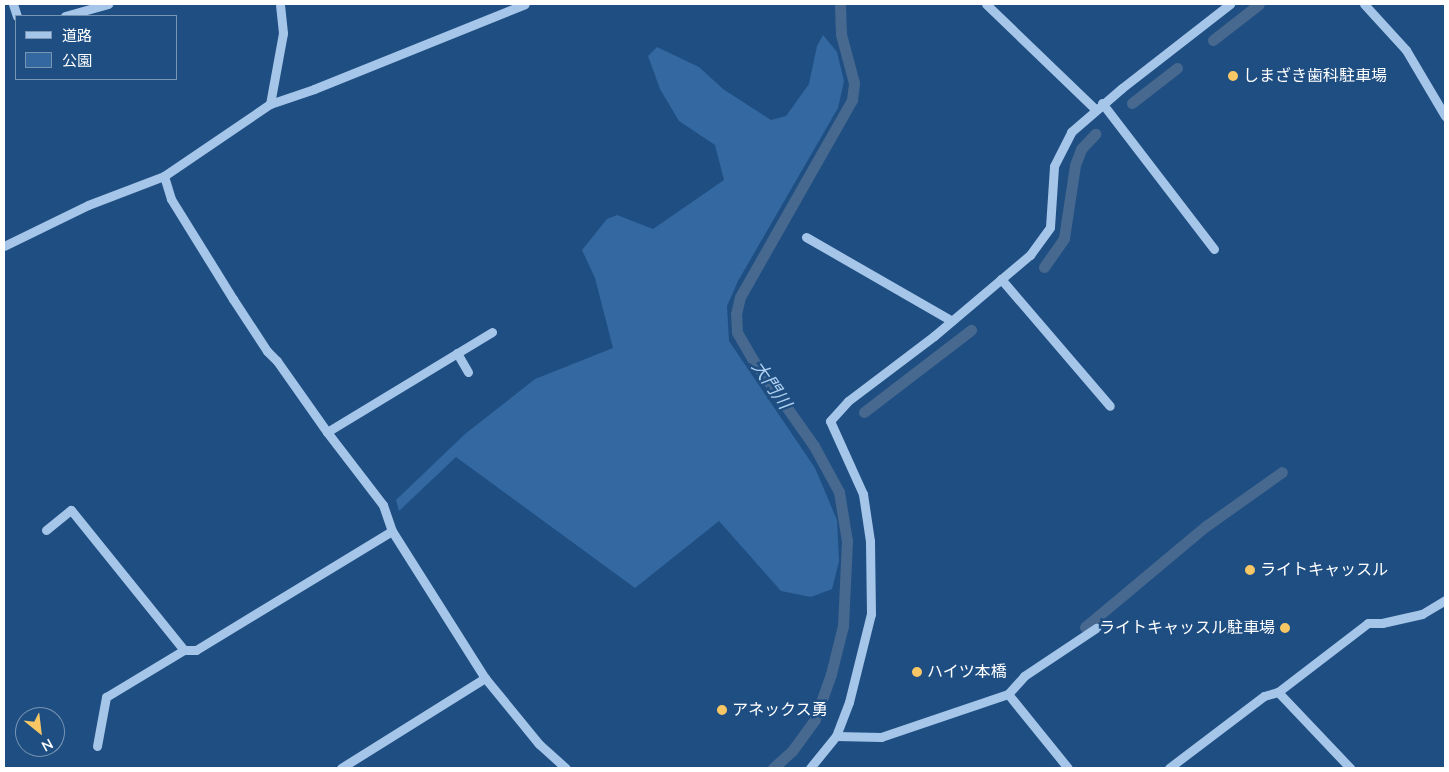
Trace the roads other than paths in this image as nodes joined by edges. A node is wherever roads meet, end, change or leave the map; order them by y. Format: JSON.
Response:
{"nodes":[{"id":1,"x":108,"y":4,"type":"edge"},
{"id":2,"x":280,"y":4,"type":"edge"},
{"id":3,"x":525,"y":4,"type":"edge"},
{"id":4,"x":986,"y":4,"type":"edge"},
{"id":5,"x":1230,"y":4,"type":"edge"},
{"id":6,"x":1364,"y":4,"type":"edge"},
{"id":7,"x":69,"y":15,"type":"edge"},
{"id":8,"x":270,"y":104,"type":"junction"},
{"id":9,"x":1099,"y":106,"type":"junction"},
{"id":10,"x":1445,"y":116,"type":"edge"},
{"id":11,"x":164,"y":176,"type":"junction"},
{"id":12,"x":806,"y":237,"type":"dead end"},
{"id":13,"x":4,"y":246,"type":"edge"},
{"id":14,"x":1214,"y":249,"type":"dead end"},
{"id":15,"x":1001,"y":279,"type":"junction"},
{"id":16,"x":952,"y":321,"type":"junction"},
{"id":17,"x":492,"y":332,"type":"dead end"},
{"id":18,"x":457,"y":353,"type":"junction"},
{"id":19,"x":468,"y":372,"type":"dead end"},
{"id":20,"x":1110,"y":406,"type":"dead end"},
{"id":21,"x":327,"y":432,"type":"junction"},
{"id":22,"x":46,"y":530,"type":"dead end"},
{"id":23,"x":392,"y":531,"type":"junction"},
{"id":24,"x":1445,"y":600,"type":"edge"},
{"id":25,"x":1096,"y":628,"type":"dead end"},
{"id":26,"x":184,"y":650,"type":"junction"},
{"id":27,"x":485,"y":678,"type":"junction"},
{"id":28,"x":1278,"y":692,"type":"junction"},
{"id":29,"x":1008,"y":694,"type":"junction"},
{"id":30,"x":836,"y":736,"type":"junction"},
{"id":31,"x":96,"y":746,"type":"dead end"},
{"id":32,"x":341,"y":768,"type":"edge"},
{"id":33,"x":566,"y":768,"type":"edge"},
{"id":34,"x":810,"y":768,"type":"edge"},
{"id":35,"x":1068,"y":768,"type":"edge"},
{"id":36,"x":1169,"y":768,"type":"edge"},
{"id":37,"x":1350,"y":768,"type":"edge"}],
"edges":[{"from":1,"to":7,"type":"street"},
{"from":2,"to":8,"type":"street"},
{"from":3,"to":8,"type":"street"},
{"from":4,"to":9,"type":"street"},
{"from":5,"to":9,"type":"street"},
{"from":6,"to":10,"type":"street"},
{"from":8,"to":11,"type":"street"},
{"from":9,"to":14,"type":"street"},
{"from":9,"to":15,"type":"street"},
{"from":11,"to":13,"type":"street"},
{"from":11,"to":21,"type":"street"},
{"from":12,"to":16,"type":"street"},
{"from":15,"to":16,"type":"street"},
{"from":15,"to":20,"type":"street"},
{"from":16,"to":30,"type":"street"},
{"from":17,"to":18,"type":"street"},
{"from":18,"to":19,"type":"street"},
{"from":18,"to":21,"type":"street"},
{"from":21,"to":23,"type":"street"},
{"from":22,"to":26,"type":"street"},
{"from":23,"to":26,"type":"street"},
{"from":23,"to":27,"type":"street"},
{"from":24,"to":28,"type":"street"},
{"from":25,"to":29,"type":"street"},
{"from":26,"to":31,"type":"street"},
{"from":27,"to":32,"type":"street"},
{"from":27,"to":33,"type":"street"},
{"from":28,"to":36,"type":"street"},
{"from":28,"to":37,"type":"street"},
{"from":29,"to":30,"type":"street"},
{"from":29,"to":35,"type":"street"},
{"from":30,"to":34,"type":"street"}]}
